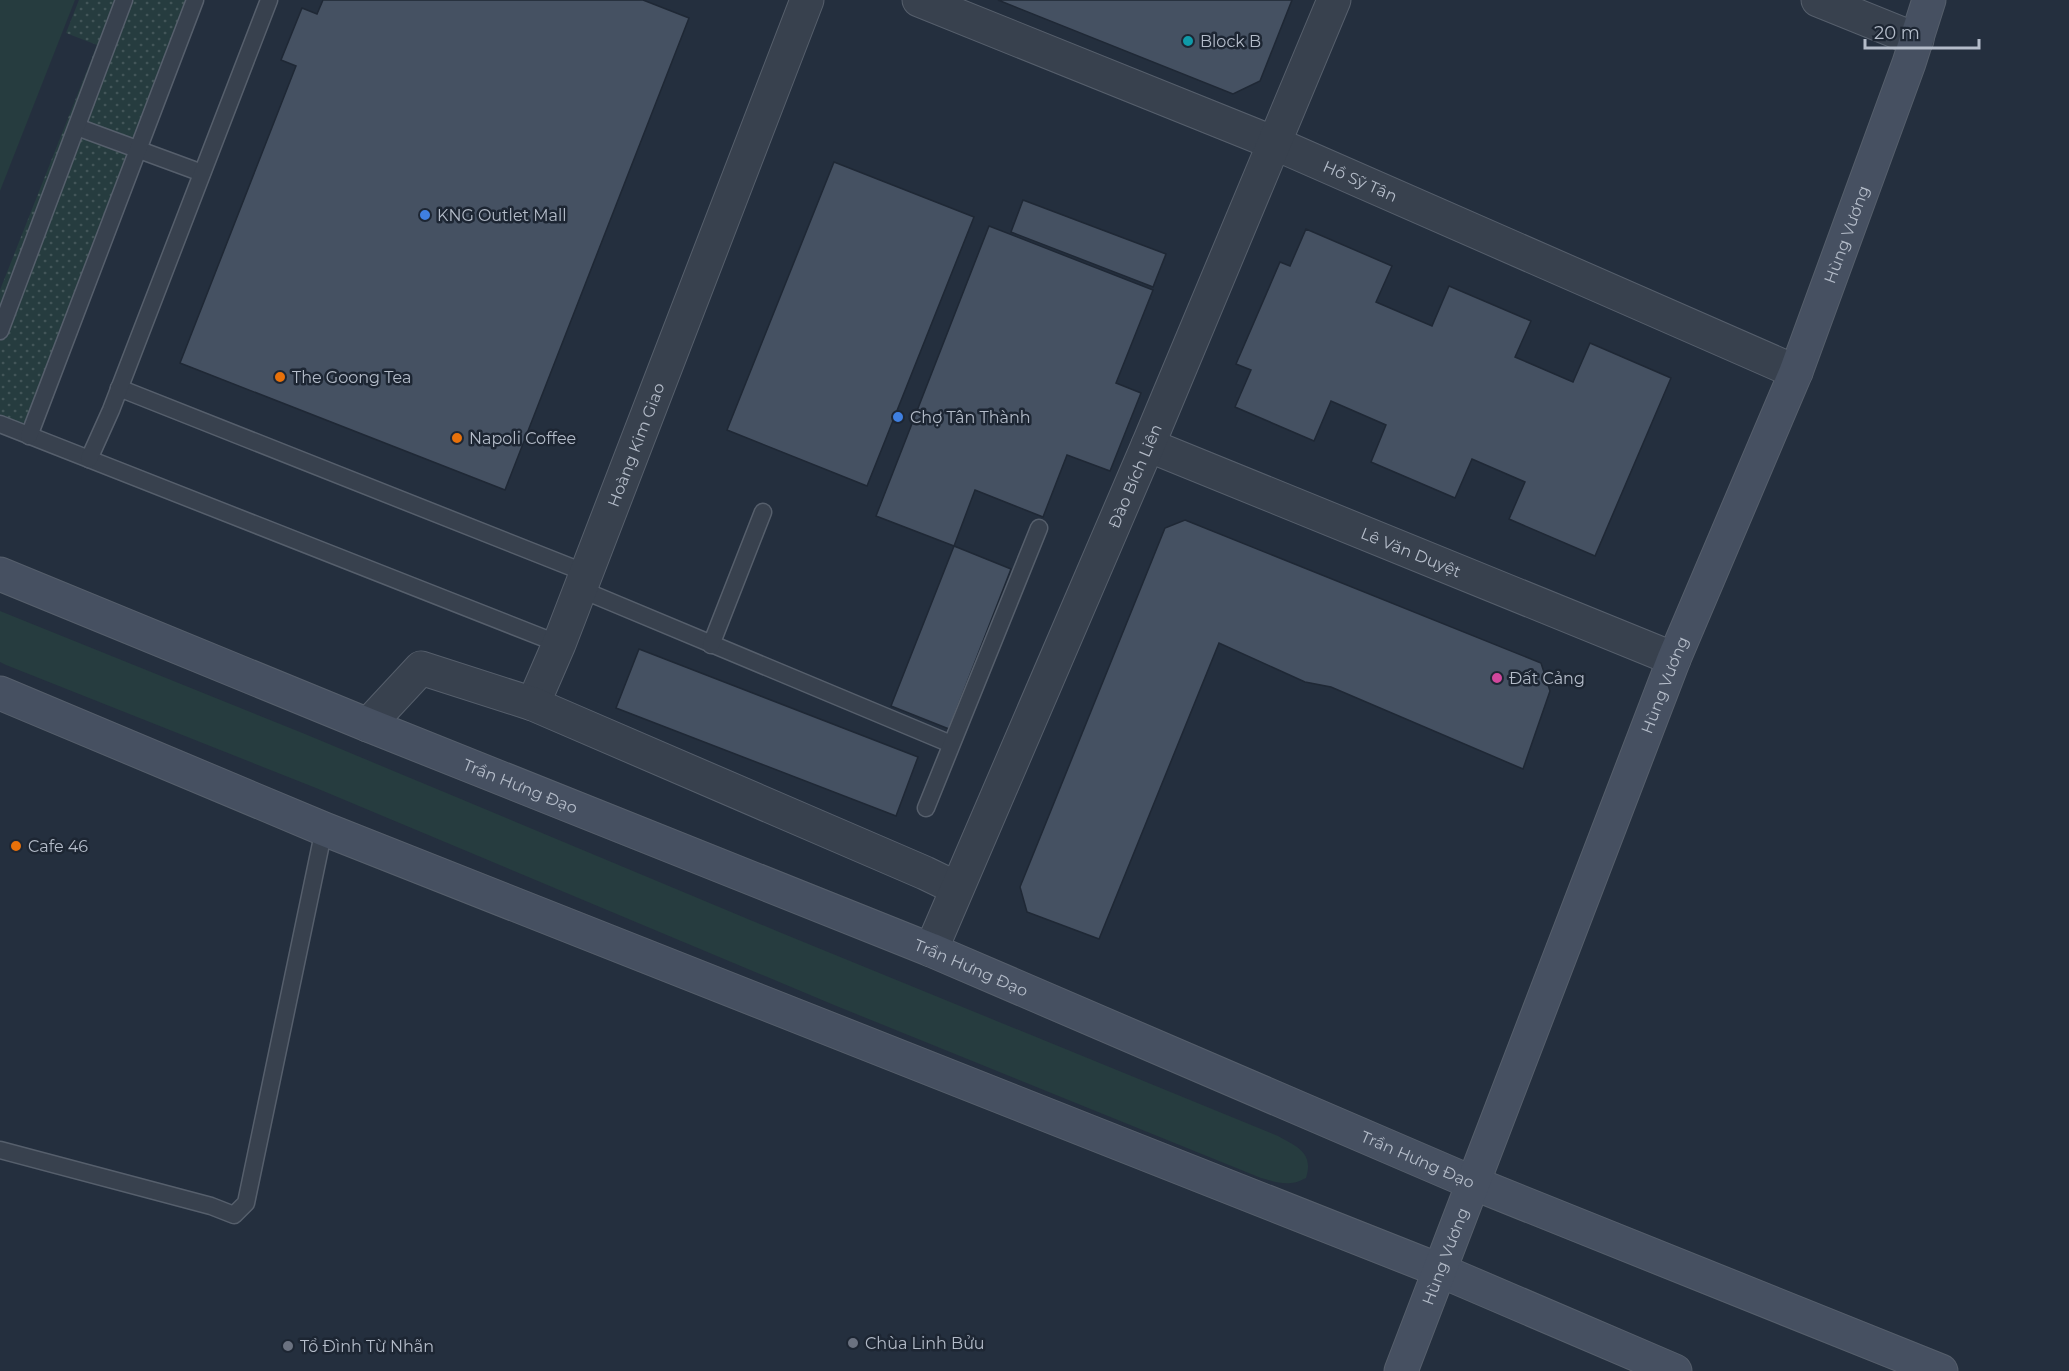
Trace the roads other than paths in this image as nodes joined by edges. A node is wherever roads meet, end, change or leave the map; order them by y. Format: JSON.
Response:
{"nodes":[{"id":1,"x":124,"y":0,"type":"edge"},
{"id":2,"x":195,"y":0,"type":"edge"},
{"id":3,"x":269,"y":0,"type":"edge"},
{"id":4,"x":807,"y":0,"type":"edge"},
{"id":5,"x":919,"y":0,"type":"edge"},
{"id":6,"x":1334,"y":0,"type":"edge"},
{"id":7,"x":1818,"y":0,"type":"edge"},
{"id":8,"x":1929,"y":0,"type":"edge"},
{"id":9,"x":1917,"y":40,"type":"junction"},
{"id":10,"x":77,"y":127,"type":"junction"},
{"id":11,"x":1274,"y":143,"type":"junction"},
{"id":12,"x":138,"y":150,"type":"junction"},
{"id":13,"x":202,"y":173,"type":"junction"},
{"id":14,"x":0,"y":331,"type":"edge"},
{"id":15,"x":1796,"y":372,"type":"junction"},
{"id":16,"x":119,"y":388,"type":"junction"},
{"id":17,"x":0,"y":424,"type":"edge"},
{"id":18,"x":29,"y":436,"type":"junction"},
{"id":19,"x":1148,"y":445,"type":"junction"},
{"id":20,"x":90,"y":459,"type":"junction"},
{"id":21,"x":763,"y":512,"type":"dead end"},
{"id":22,"x":1039,"y":528,"type":"dead end"},
{"id":23,"x":0,"y":574,"type":"edge"},
{"id":24,"x":583,"y":580,"type":"junction"},
{"id":25,"x":559,"y":644,"type":"junction"},
{"id":26,"x":711,"y":645,"type":"junction"},
{"id":27,"x":1674,"y":660,"type":"junction"},
{"id":28,"x":0,"y":693,"type":"edge"},
{"id":29,"x":533,"y":704,"type":"junction"},
{"id":30,"x":368,"y":725,"type":"junction"},
{"id":31,"x":951,"y":744,"type":"junction"},
{"id":32,"x":926,"y":808,"type":"dead end"},
{"id":33,"x":324,"y":829,"type":"junction"},
{"id":34,"x":956,"y":888,"type":"junction"},
{"id":35,"x":931,"y":950,"type":"junction"},
{"id":36,"x":0,"y":1150,"type":"edge"},
{"id":37,"x":1473,"y":1183,"type":"junction"},
{"id":38,"x":1439,"y":1270,"type":"junction"},
{"id":39,"x":1401,"y":1371,"type":"edge"},
{"id":40,"x":1676,"y":1371,"type":"edge"},
{"id":41,"x":1941,"y":1371,"type":"edge"}],
"edges":[{"from":1,"to":10,"type":"lane"},
{"from":2,"to":12,"type":"lane"},
{"from":3,"to":13,"type":"lane"},
{"from":4,"to":24,"type":"street","name":"Hoàng Kim Giao"},
{"from":5,"to":11,"type":"street","name":"Hồ Sỹ Tân"},
{"from":6,"to":11,"type":"street","name":"Đào Bích Liên"},
{"from":7,"to":9,"type":"street"},
{"from":8,"to":9,"type":"street","name":"Hùng Vương"},
{"from":9,"to":15,"type":"street","name":"Hùng Vương"},
{"from":10,"to":12,"type":"lane"},
{"from":10,"to":14,"type":"lane"},
{"from":11,"to":15,"type":"street","name":"Hồ Sỹ Tân"},
{"from":11,"to":19,"type":"street","name":"Đào Bích Liên"},
{"from":12,"to":13,"type":"lane"},
{"from":12,"to":18,"type":"lane"},
{"from":13,"to":16,"type":"lane"},
{"from":15,"to":27,"type":"street","name":"Hùng Vương"},
{"from":16,"to":20,"type":"lane"},
{"from":16,"to":24,"type":"lane"},
{"from":17,"to":18,"type":"lane"},
{"from":18,"to":20,"type":"lane"},
{"from":19,"to":27,"type":"street","name":"Lê Văn Duyệt"},
{"from":19,"to":34,"type":"street","name":"Đào Bích Liên"},
{"from":20,"to":25,"type":"lane"},
{"from":21,"to":26,"type":"lane"},
{"from":22,"to":31,"type":"lane"},
{"from":23,"to":30,"type":"street","name":"Trần Hưng Đạo"},
{"from":24,"to":25,"type":"street","name":"Hoàng Kim Giao"},
{"from":24,"to":26,"type":"lane"},
{"from":25,"to":29,"type":"street","name":"Hoàng Kim Giao"},
{"from":26,"to":31,"type":"lane"},
{"from":27,"to":37,"type":"street","name":"Hùng Vương"},
{"from":28,"to":33,"type":"street"},
{"from":29,"to":30,"type":"street"},
{"from":29,"to":34,"type":"street"},
{"from":30,"to":35,"type":"street","name":"Trần Hưng Đạo"},
{"from":31,"to":32,"type":"lane"},
{"from":33,"to":36,"type":"lane"},
{"from":33,"to":38,"type":"street"},
{"from":34,"to":35,"type":"street","name":"Đào Bích Liên"},
{"from":35,"to":37,"type":"street","name":"Trần Hưng Đạo"},
{"from":37,"to":38,"type":"street","name":"Hùng Vương"},
{"from":37,"to":41,"type":"street","name":"Trần Hưng Đạo"},
{"from":38,"to":39,"type":"street","name":"Hùng Vương"},
{"from":38,"to":40,"type":"street"}]}
